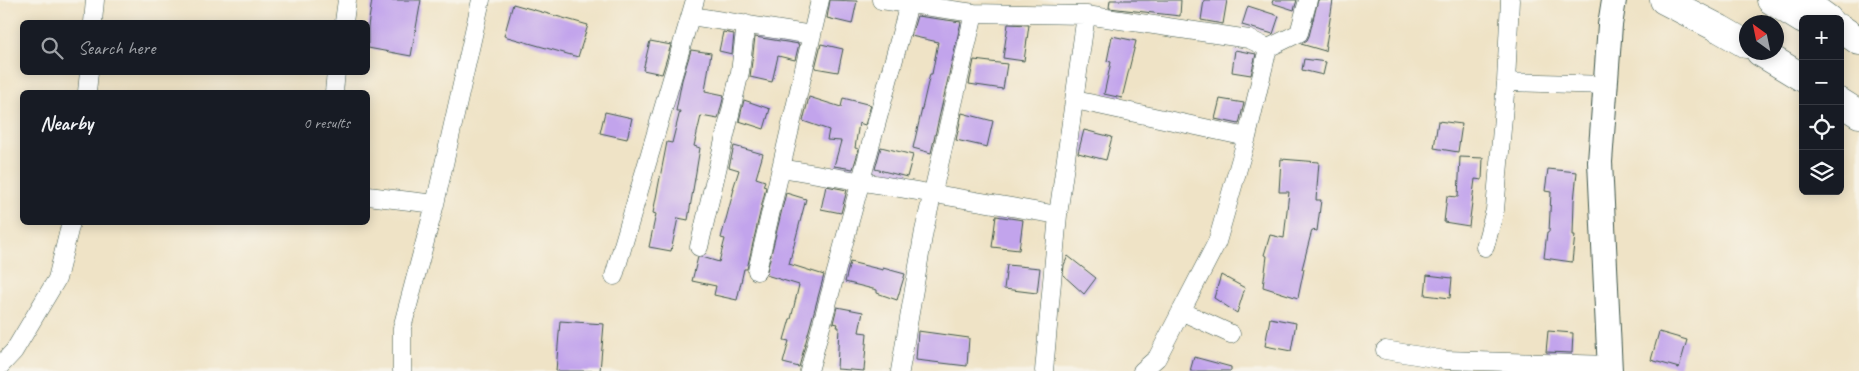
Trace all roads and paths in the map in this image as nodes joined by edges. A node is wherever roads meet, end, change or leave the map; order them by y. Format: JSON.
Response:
{"nodes":[{"id":1,"x":95,"y":0,"type":"edge"},
{"id":2,"x":347,"y":0,"type":"edge"},
{"id":3,"x":481,"y":0,"type":"edge"},
{"id":4,"x":820,"y":0,"type":"edge"},
{"id":5,"x":881,"y":0,"type":"edge"},
{"id":6,"x":885,"y":0,"type":"edge"},
{"id":7,"x":1308,"y":0,"type":"edge"},
{"id":8,"x":1510,"y":0,"type":"edge"},
{"id":9,"x":1614,"y":0,"type":"edge"},
{"id":10,"x":1664,"y":0,"type":"edge"},
{"id":11,"x":1706,"y":0,"type":"edge"},
{"id":12,"x":1771,"y":0,"type":"edge"},
{"id":13,"x":1802,"y":0,"type":"edge"},
{"id":14,"x":910,"y":4,"type":"junction"},
{"id":15,"x":937,"y":4,"type":"edge"},
{"id":16,"x":1028,"y":7,"type":"edge"},
{"id":17,"x":693,"y":8,"type":"edge"},
{"id":18,"x":974,"y":13,"type":"junction"},
{"id":19,"x":1823,"y":15,"type":"edge"},
{"id":20,"x":1086,"y":16,"type":"junction"},
{"id":21,"x":1799,"y":18,"type":"edge"},
{"id":22,"x":93,"y":20,"type":"edge"},
{"id":23,"x":344,"y":20,"type":"edge"},
{"id":24,"x":1739,"y":20,"type":"edge"},
{"id":25,"x":746,"y":24,"type":"junction"},
{"id":26,"x":1844,"y":31,"type":"edge"},
{"id":27,"x":812,"y":35,"type":"junction"},
{"id":28,"x":1739,"y":40,"type":"edge"},
{"id":29,"x":1859,"y":41,"type":"edge"},
{"id":30,"x":1784,"y":47,"type":"edge"},
{"id":31,"x":1844,"y":47,"type":"edge"},
{"id":32,"x":1268,"y":48,"type":"junction"},
{"id":33,"x":1799,"y":56,"type":"edge"},
{"id":34,"x":1859,"y":56,"type":"edge"},
{"id":35,"x":1773,"y":60,"type":"edge"},
{"id":36,"x":89,"y":75,"type":"edge"},
{"id":37,"x":336,"y":75,"type":"edge"},
{"id":38,"x":1799,"y":76,"type":"edge"},
{"id":39,"x":1506,"y":82,"type":"junction"},
{"id":40,"x":1606,"y":85,"type":"junction"},
{"id":41,"x":1844,"y":85,"type":"edge"},
{"id":42,"x":87,"y":90,"type":"edge"},
{"id":43,"x":334,"y":90,"type":"edge"},
{"id":44,"x":1859,"y":94,"type":"edge"},
{"id":45,"x":1075,"y":100,"type":"junction"},
{"id":46,"x":1844,"y":105,"type":"edge"},
{"id":47,"x":1859,"y":114,"type":"edge"},
{"id":48,"x":1247,"y":137,"type":"junction"},
{"id":49,"x":781,"y":168,"type":"junction"},
{"id":50,"x":861,"y":182,"type":"junction"},
{"id":51,"x":932,"y":192,"type":"junction"},
{"id":52,"x":370,"y":196,"type":"edge"},
{"id":53,"x":434,"y":204,"type":"junction"},
{"id":54,"x":1058,"y":215,"type":"junction"},
{"id":55,"x":70,"y":225,"type":"edge"},
{"id":56,"x":699,"y":247,"type":"dead end"},
{"id":57,"x":1485,"y":247,"type":"dead end"},
{"id":58,"x":757,"y":270,"type":"dead end"},
{"id":59,"x":614,"y":276,"type":"dead end"},
{"id":60,"x":1181,"y":311,"type":"junction"},
{"id":61,"x":1231,"y":334,"type":"dead end"},
{"id":62,"x":1385,"y":350,"type":"dead end"},
{"id":63,"x":0,"y":366,"type":"edge"},
{"id":64,"x":1610,"y":368,"type":"edge"},
{"id":65,"x":402,"y":371,"type":"edge"},
{"id":66,"x":809,"y":371,"type":"edge"},
{"id":67,"x":900,"y":371,"type":"edge"},
{"id":68,"x":1044,"y":371,"type":"edge"},
{"id":69,"x":1142,"y":371,"type":"edge"}],
"edges":[{"from":1,"to":22,"type":"street"},
{"from":2,"to":23,"type":"street"},
{"from":3,"to":53,"type":"street"},
{"from":4,"to":27,"type":"street"},
{"from":5,"to":6,"type":"street"},
{"from":6,"to":14,"type":"street"},
{"from":7,"to":32,"type":"street"},
{"from":8,"to":39,"type":"street"},
{"from":9,"to":40,"type":"street"},
{"from":10,"to":28,"type":"highway"},
{"from":11,"to":24,"type":"highway"},
{"from":12,"to":21,"type":"highway"},
{"from":13,"to":19,"type":"highway"},
{"from":14,"to":15,"type":"street"},
{"from":14,"to":50,"type":"street"},
{"from":15,"to":18,"type":"street"},
{"from":16,"to":18,"type":"street"},
{"from":16,"to":20,"type":"street"},
{"from":17,"to":25,"type":"street"},
{"from":17,"to":59,"type":"street"},
{"from":18,"to":51,"type":"street"},
{"from":20,"to":32,"type":"street"},
{"from":20,"to":45,"type":"street"},
{"from":25,"to":27,"type":"street"},
{"from":25,"to":56,"type":"street"},
{"from":26,"to":29,"type":"highway"},
{"from":27,"to":49,"type":"street"},
{"from":30,"to":33,"type":"highway"},
{"from":31,"to":34,"type":"highway"},
{"from":32,"to":48,"type":"street"},
{"from":35,"to":38,"type":"highway"},
{"from":36,"to":42,"type":"street"},
{"from":37,"to":43,"type":"street"},
{"from":39,"to":40,"type":"street"},
{"from":39,"to":57,"type":"street"},
{"from":40,"to":64,"type":"street"},
{"from":41,"to":44,"type":"highway"},
{"from":45,"to":48,"type":"street"},
{"from":45,"to":54,"type":"street"},
{"from":46,"to":47,"type":"highway"},
{"from":48,"to":60,"type":"street"},
{"from":49,"to":50,"type":"street"},
{"from":49,"to":58,"type":"street"},
{"from":50,"to":51,"type":"street"},
{"from":50,"to":66,"type":"street"},
{"from":51,"to":54,"type":"street"},
{"from":51,"to":67,"type":"street"},
{"from":52,"to":53,"type":"street"},
{"from":53,"to":65,"type":"street"},
{"from":54,"to":68,"type":"street"},
{"from":55,"to":63,"type":"street"},
{"from":60,"to":61,"type":"street"},
{"from":60,"to":69,"type":"street"},
{"from":62,"to":64,"type":"street"}]}
